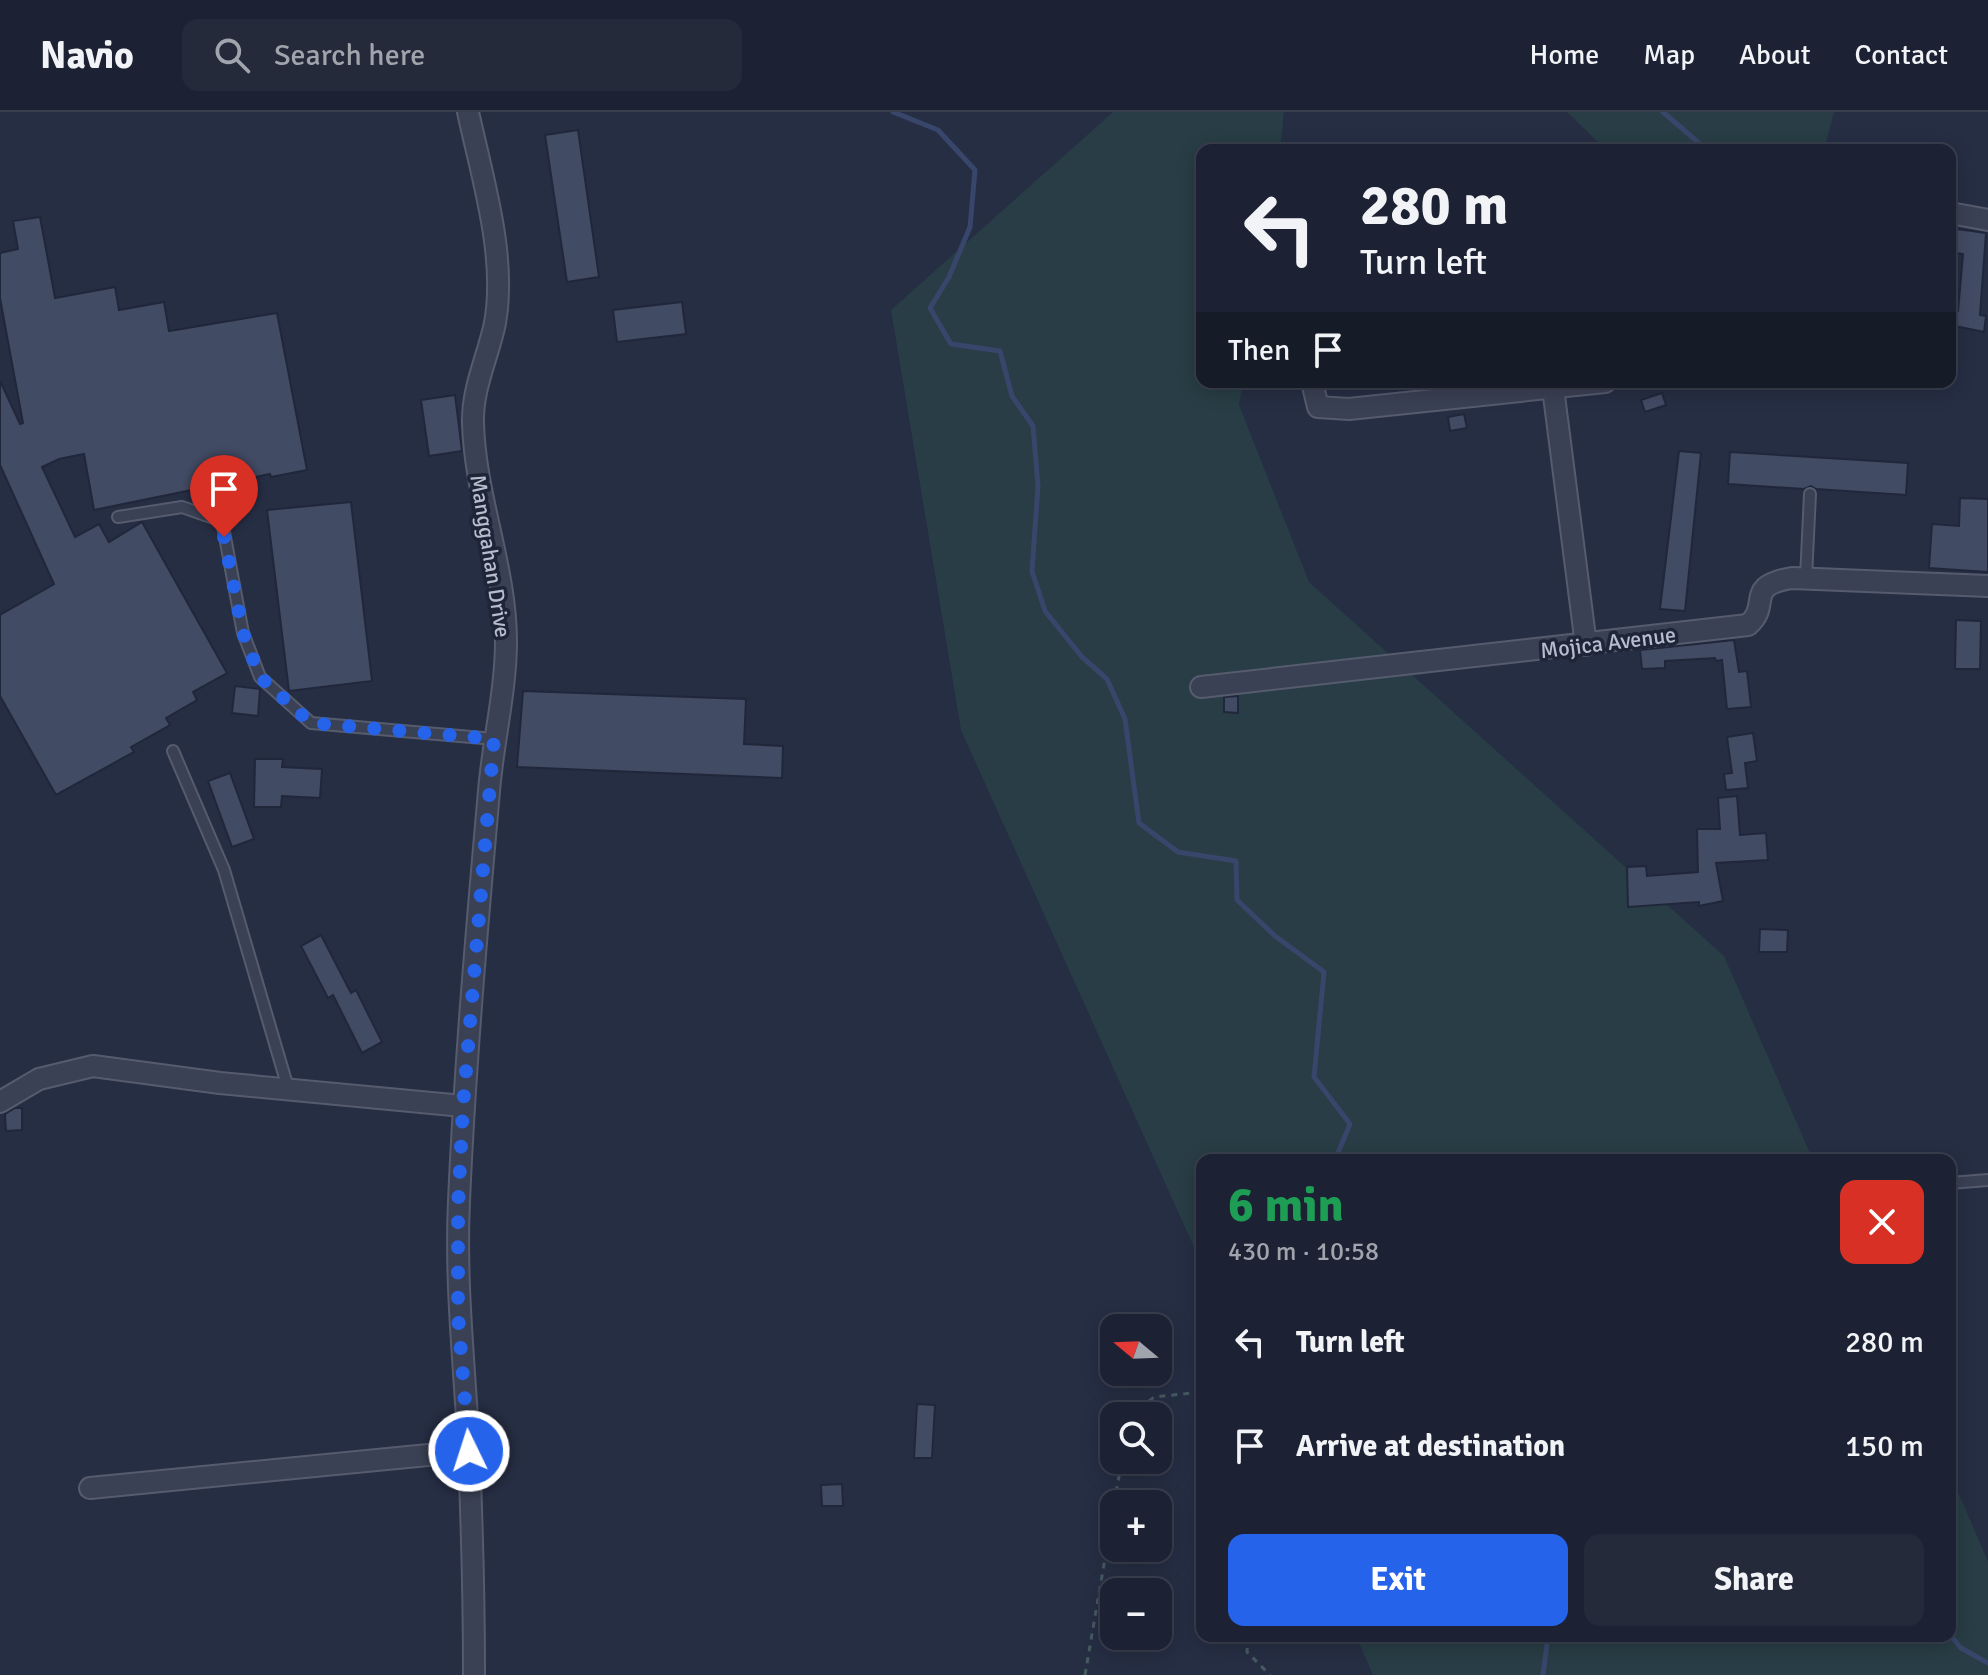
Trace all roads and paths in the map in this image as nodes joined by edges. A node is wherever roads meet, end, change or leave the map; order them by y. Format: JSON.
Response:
{"nodes":[{"id":1,"x":468,"y":112,"type":"edge"},
{"id":2,"x":1956,"y":214,"type":"edge"},
{"id":3,"x":1988,"y":220,"type":"edge"},
{"id":4,"x":1313,"y":388,"type":"edge"},
{"id":5,"x":1553,"y":388,"type":"joint"},
{"id":6,"x":1810,"y":494,"type":"dead end"},
{"id":7,"x":118,"y":517,"type":"dead end"},
{"id":8,"x":1806,"y":578,"type":"junction"},
{"id":9,"x":1988,"y":586,"type":"edge"},
{"id":10,"x":1586,"y":645,"type":"junction"},
{"id":11,"x":1201,"y":687,"type":"dead end"},
{"id":12,"x":494,"y":739,"type":"junction"},
{"id":13,"x":173,"y":751,"type":"dead end"},
{"id":14,"x":288,"y":1088,"type":"junction"},
{"id":15,"x":0,"y":1102,"type":"edge"},
{"id":16,"x":463,"y":1106,"type":"junction"},
{"id":17,"x":1988,"y":1180,"type":"edge"},
{"id":18,"x":1956,"y":1183,"type":"edge"},
{"id":19,"x":1196,"y":1393,"type":"edge"},
{"id":20,"x":1148,"y":1402,"type":"edge"},
{"id":21,"x":469,"y":1451,"type":"junction"},
{"id":22,"x":90,"y":1488,"type":"dead end"},
{"id":23,"x":1104,"y":1562,"type":"edge"},
{"id":24,"x":1248,"y":1642,"type":"edge"},
{"id":25,"x":474,"y":1675,"type":"edge"},
{"id":26,"x":1085,"y":1675,"type":"edge"},
{"id":27,"x":1270,"y":1675,"type":"edge"}],
"edges":[{"from":1,"to":12,"type":"street","name":"Manggahan Drive"},
{"from":2,"to":3,"type":"street"},
{"from":4,"to":5,"type":"street"},
{"from":5,"to":10,"type":"street"},
{"from":6,"to":8,"type":"lane"},
{"from":7,"to":12,"type":"lane"},
{"from":8,"to":9,"type":"street","name":"Mojica Avenue"},
{"from":8,"to":10,"type":"street","name":"Mojica Avenue"},
{"from":10,"to":11,"type":"street","name":"Mojica Avenue"},
{"from":12,"to":16,"type":"street","name":"Manggahan Drive"},
{"from":13,"to":14,"type":"lane"},
{"from":14,"to":15,"type":"street"},
{"from":14,"to":16,"type":"street"},
{"from":16,"to":21,"type":"street","name":"Manggahan Drive"},
{"from":17,"to":18,"type":"lane"},
{"from":19,"to":20,"type":"path"},
{"from":21,"to":22,"type":"street"},
{"from":21,"to":25,"type":"street","name":"Manggahan Drive"},
{"from":23,"to":26,"type":"path"},
{"from":24,"to":27,"type":"path"}]}
